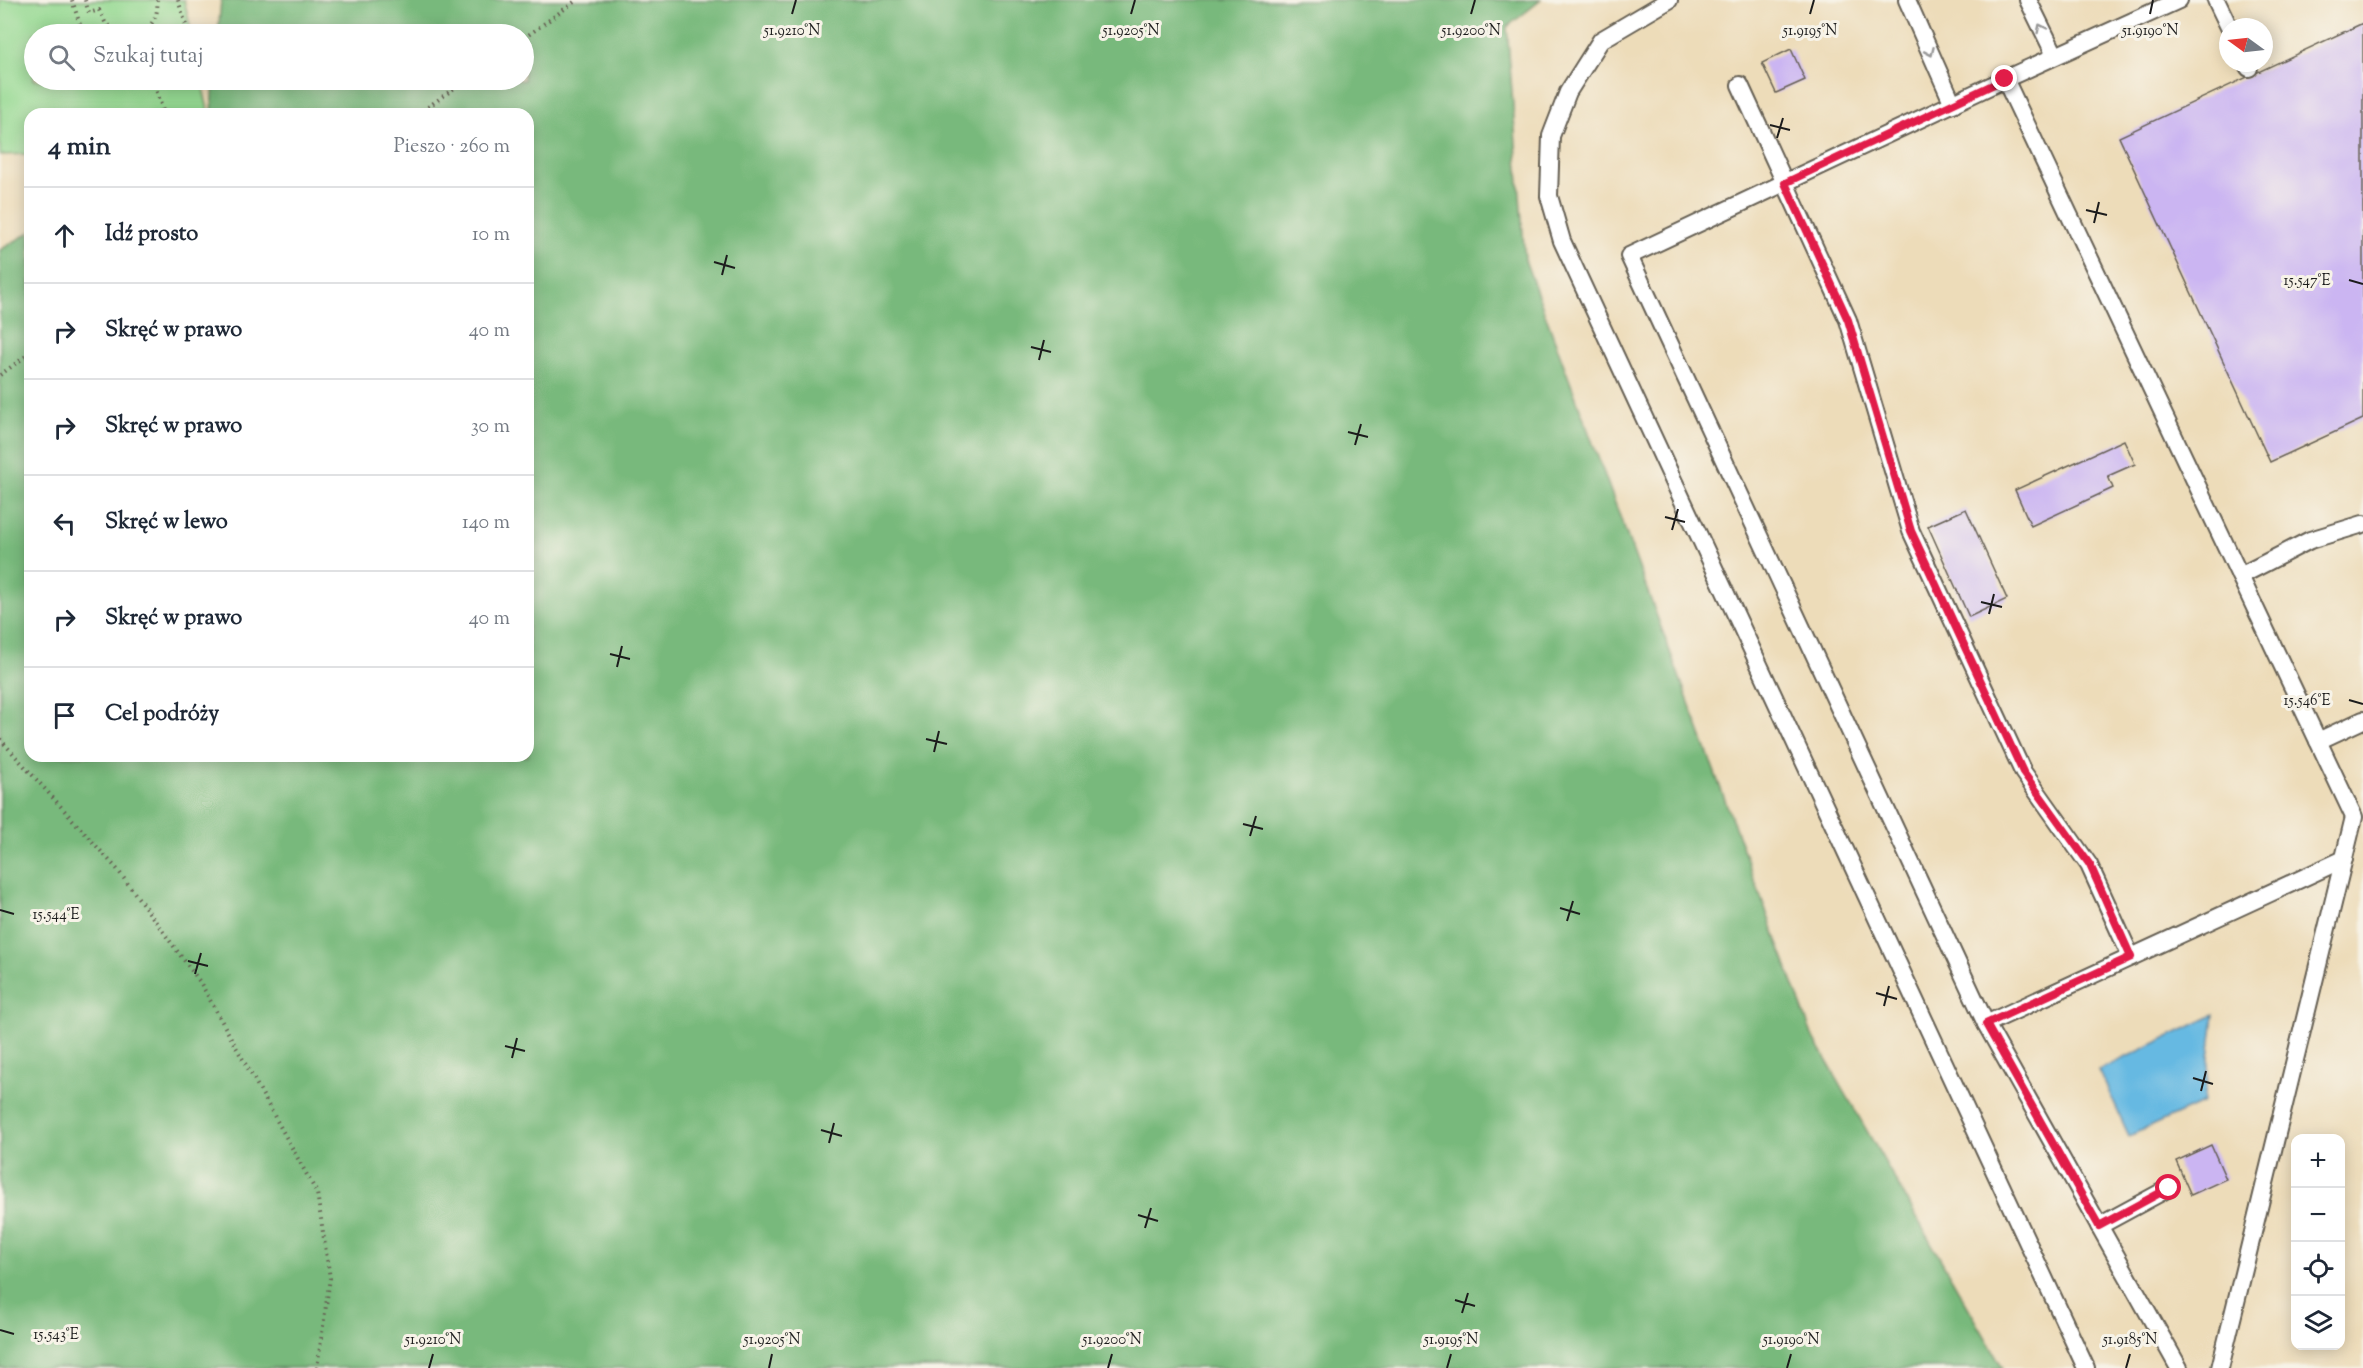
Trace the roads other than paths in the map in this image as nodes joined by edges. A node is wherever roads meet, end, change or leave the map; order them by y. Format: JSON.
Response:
{"nodes":[{"id":1,"x":1669,"y":0,"type":"edge"},
{"id":2,"x":1907,"y":0,"type":"edge"},
{"id":3,"x":2028,"y":0,"type":"edge"},
{"id":4,"x":2179,"y":0,"type":"edge"},
{"id":5,"x":2216,"y":0,"type":"edge"},
{"id":6,"x":2225,"y":18,"type":"edge"},
{"id":7,"x":2055,"y":56,"type":"junction"},
{"id":8,"x":2005,"y":79,"type":"junction"},
{"id":9,"x":1740,"y":85,"type":"dead end"},
{"id":10,"x":1953,"y":104,"type":"junction"},
{"id":11,"x":1785,"y":183,"type":"junction"},
{"id":12,"x":2363,"y":524,"type":"edge"},
{"id":13,"x":2240,"y":576,"type":"junction"},
{"id":14,"x":2363,"y":720,"type":"edge"},
{"id":15,"x":2318,"y":741,"type":"junction"},
{"id":16,"x":2358,"y":821,"type":"edge"},
{"id":17,"x":2344,"y":859,"type":"junction"},
{"id":18,"x":2131,"y":957,"type":"junction"},
{"id":19,"x":1986,"y":1024,"type":"junction"},
{"id":20,"x":2169,"y":1188,"type":"dead end"},
{"id":21,"x":2099,"y":1226,"type":"junction"},
{"id":22,"x":2086,"y":1368,"type":"edge"},
{"id":23,"x":2179,"y":1368,"type":"edge"},
{"id":24,"x":2220,"y":1368,"type":"edge"}],
"edges":[{"from":1,"to":22,"type":"lane"},
{"from":2,"to":10,"type":"lane","one_way":true},
{"from":7,"to":3,"type":"lane","one_way":true},
{"from":4,"to":7,"type":"lane"},
{"from":5,"to":6,"type":"lane"},
{"from":7,"to":8,"type":"lane"},
{"from":8,"to":10,"type":"lane"},
{"from":8,"to":13,"type":"lane"},
{"from":9,"to":11,"type":"lane"},
{"from":10,"to":11,"type":"lane"},
{"from":11,"to":18,"type":"lane"},
{"from":11,"to":19,"type":"lane"},
{"from":12,"to":13,"type":"lane"},
{"from":13,"to":15,"type":"lane"},
{"from":14,"to":15,"type":"lane"},
{"from":15,"to":16,"type":"lane"},
{"from":16,"to":17,"type":"lane"},
{"from":17,"to":18,"type":"lane"},
{"from":17,"to":24,"type":"lane"},
{"from":18,"to":19,"type":"lane"},
{"from":19,"to":21,"type":"lane"},
{"from":20,"to":21,"type":"lane"},
{"from":21,"to":23,"type":"lane"}]}
